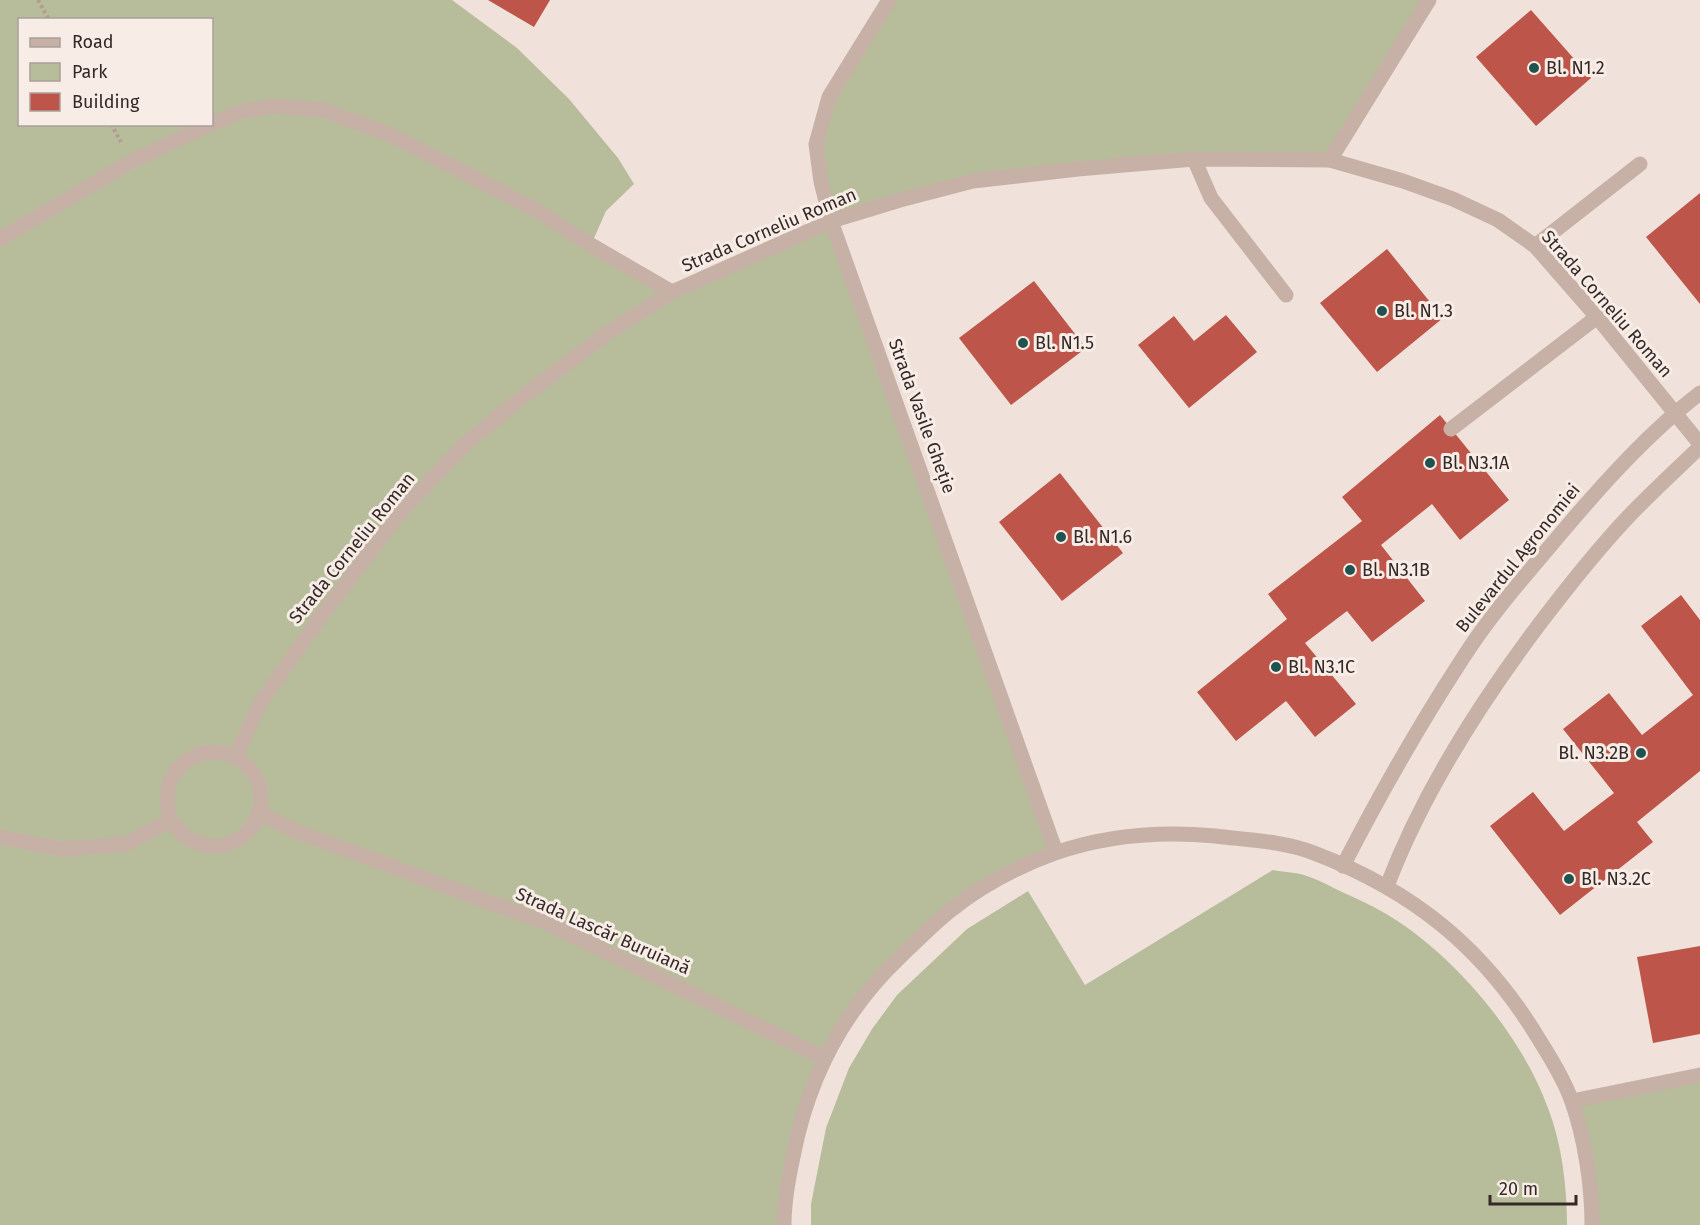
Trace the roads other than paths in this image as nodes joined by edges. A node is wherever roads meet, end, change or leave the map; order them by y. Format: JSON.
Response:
{"nodes":[{"id":1,"x":890,"y":0,"type":"edge"},
{"id":2,"x":1429,"y":0,"type":"edge"},
{"id":3,"x":213,"y":123,"type":"edge"},
{"id":4,"x":207,"y":126,"type":"edge"},
{"id":5,"x":1194,"y":159,"type":"junction"},
{"id":6,"x":1330,"y":160,"type":"junction"},
{"id":7,"x":1640,"y":164,"type":"dead end"},
{"id":8,"x":831,"y":221,"type":"junction"},
{"id":9,"x":0,"y":239,"type":"edge"},
{"id":10,"x":1535,"y":246,"type":"junction"},
{"id":11,"x":672,"y":292,"type":"junction"},
{"id":12,"x":1286,"y":295,"type":"dead end"},
{"id":13,"x":1597,"y":317,"type":"junction"},
{"id":14,"x":1700,"y":393,"type":"edge"},
{"id":15,"x":1675,"y":413,"type":"junction"},
{"id":16,"x":1451,"y":429,"type":"dead end"},
{"id":17,"x":1700,"y":446,"type":"edge"},
{"id":18,"x":235,"y":757,"type":"junction"},
{"id":19,"x":259,"y":813,"type":"junction"},
{"id":20,"x":171,"y":820,"type":"junction"},
{"id":21,"x":0,"y":837,"type":"edge"},
{"id":22,"x":1056,"y":852,"type":"junction"},
{"id":23,"x":1343,"y":866,"type":"junction"},
{"id":24,"x":1387,"y":886,"type":"junction"},
{"id":25,"x":824,"y":1058,"type":"junction"},
{"id":26,"x":1700,"y":1075,"type":"edge"},
{"id":27,"x":1572,"y":1101,"type":"junction"},
{"id":28,"x":784,"y":1225,"type":"edge"},
{"id":29,"x":1592,"y":1225,"type":"edge"}],
"edges":[{"from":1,"to":8,"type":"street","name":"Strada Vasile Gheție"},
{"from":2,"to":6,"type":"street"},
{"from":3,"to":11,"type":"street"},
{"from":4,"to":9,"type":"street"},
{"from":5,"to":6,"type":"street","name":"Strada Corneliu Roman"},
{"from":5,"to":8,"type":"street","name":"Strada Corneliu Roman"},
{"from":5,"to":12,"type":"street"},
{"from":6,"to":10,"type":"street","name":"Strada Corneliu Roman"},
{"from":7,"to":10,"type":"street"},
{"from":8,"to":11,"type":"street","name":"Strada Corneliu Roman"},
{"from":8,"to":22,"type":"street","name":"Strada Vasile Gheție"},
{"from":10,"to":13,"type":"street","name":"Strada Corneliu Roman"},
{"from":11,"to":18,"type":"street","name":"Strada Corneliu Roman"},
{"from":13,"to":15,"type":"street","name":"Strada Corneliu Roman"},
{"from":13,"to":16,"type":"street"},
{"from":14,"to":15,"type":"street","name":"Bulevardul Agronomiei"},
{"from":15,"to":17,"type":"street","name":"Strada Corneliu Roman"},
{"from":15,"to":23,"type":"street","name":"Bulevardul Agronomiei"},
{"from":17,"to":24,"type":"street"},
{"from":18,"to":19,"type":"street"},
{"from":18,"to":20,"type":"street"},
{"from":19,"to":20,"type":"street"},
{"from":19,"to":25,"type":"street","name":"Strada Lascăr Buruiană"},
{"from":20,"to":21,"type":"street"},
{"from":22,"to":23,"type":"street"},
{"from":22,"to":25,"type":"street"},
{"from":23,"to":24,"type":"street"},
{"from":24,"to":27,"type":"street"},
{"from":25,"to":28,"type":"street"},
{"from":26,"to":27,"type":"street"},
{"from":27,"to":29,"type":"street"}]}
